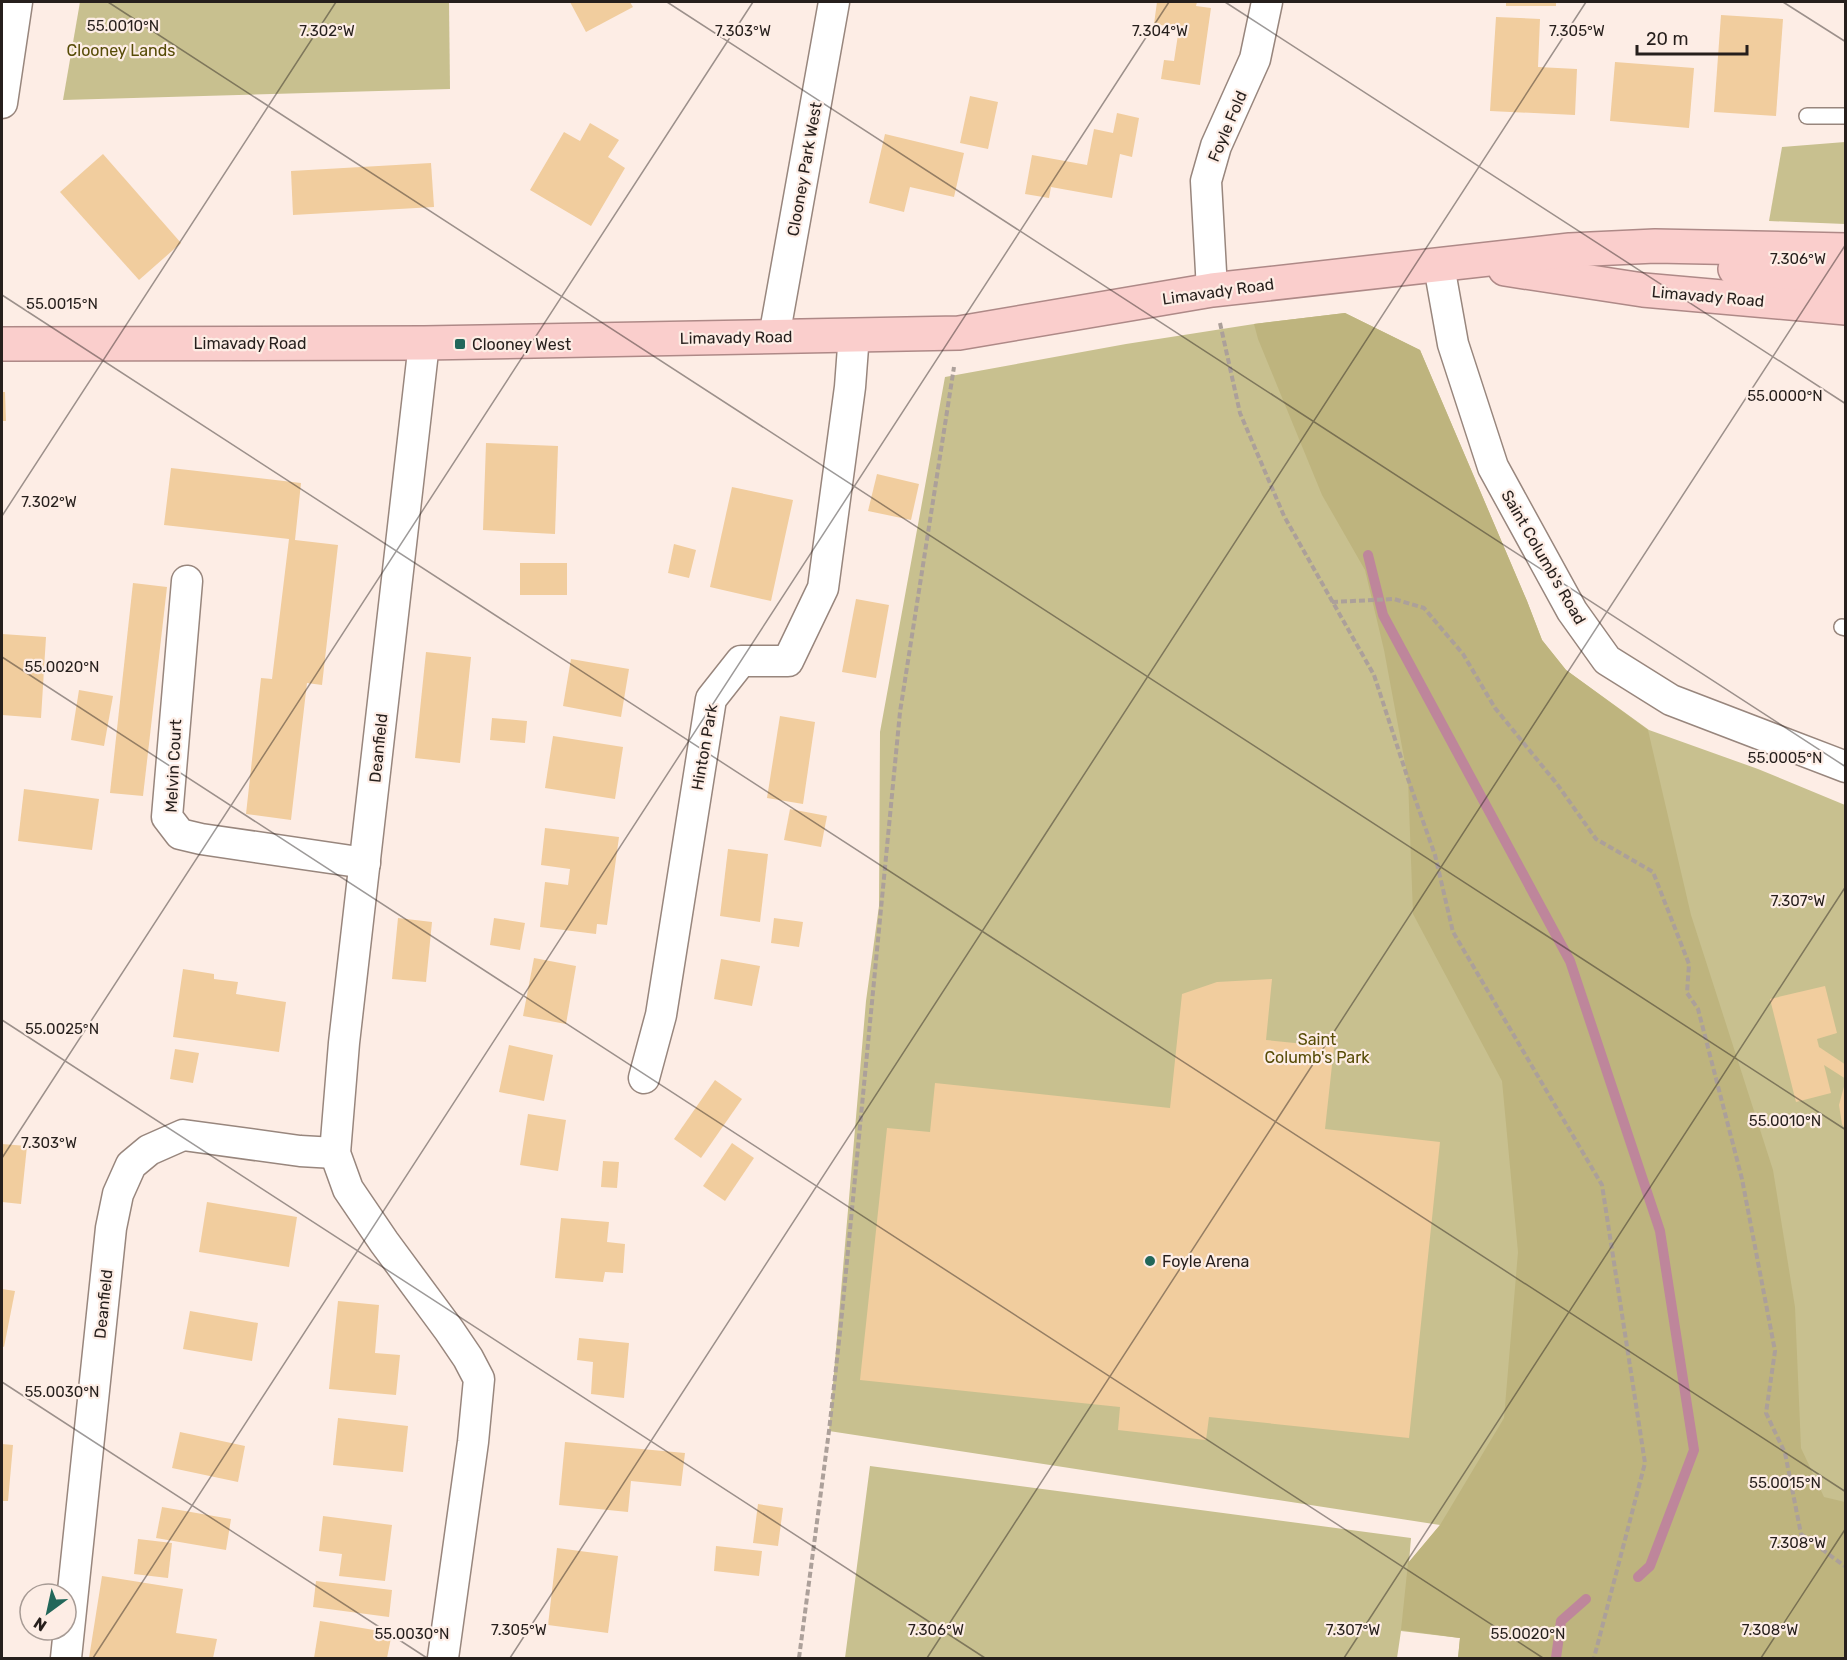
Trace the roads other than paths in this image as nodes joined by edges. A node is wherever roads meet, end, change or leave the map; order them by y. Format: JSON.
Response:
{"nodes":[{"id":1,"x":17,"y":2,"type":"edge"},
{"id":2,"x":834,"y":2,"type":"edge"},
{"id":3,"x":1267,"y":2,"type":"edge"},
{"id":4,"x":2,"y":103,"type":"edge"},
{"id":5,"x":1808,"y":116,"type":"dead end"},
{"id":6,"x":1845,"y":116,"type":"edge"},
{"id":7,"x":1655,"y":246,"type":"junction"},
{"id":8,"x":1845,"y":250,"type":"edge"},
{"id":9,"x":1452,"y":264,"type":"junction"},
{"id":10,"x":1845,"y":276,"type":"edge"},
{"id":11,"x":1212,"y":290,"type":"junction"},
{"id":12,"x":1845,"y":308,"type":"edge"},
{"id":13,"x":854,"y":334,"type":"junction"},
{"id":14,"x":774,"y":337,"type":"junction"},
{"id":15,"x":424,"y":343,"type":"junction"},
{"id":16,"x":2,"y":344,"type":"edge"},
{"id":17,"x":187,"y":581,"type":"dead end"},
{"id":18,"x":1845,"y":767,"type":"edge"},
{"id":19,"x":365,"y":863,"type":"junction"},
{"id":20,"x":644,"y":1078,"type":"dead end"},
{"id":21,"x":335,"y":1153,"type":"junction"},
{"id":22,"x":66,"y":1659,"type":"edge"},
{"id":23,"x":442,"y":1659,"type":"edge"}],
"edges":[{"from":1,"to":4,"type":"street"},
{"from":2,"to":14,"type":"street","name":"Clooney Park West"},
{"from":3,"to":11,"type":"street","name":"Foyle Fold"},
{"from":5,"to":6,"type":"lane"},
{"from":7,"to":8,"type":"highway","name":"Limavady Road"},
{"from":7,"to":9,"type":"highway","name":"Limavady Road"},
{"from":7,"to":10,"type":"highway"},
{"from":9,"to":11,"type":"highway","name":"Limavady Road"},
{"from":9,"to":12,"type":"highway","name":"Limavady Road"},
{"from":9,"to":18,"type":"street","name":"Saint Columb's Road"},
{"from":11,"to":13,"type":"highway","name":"Limavady Road"},
{"from":13,"to":14,"type":"highway","name":"Limavady Road"},
{"from":13,"to":20,"type":"street","name":"Hinton Park"},
{"from":14,"to":15,"type":"highway","name":"Limavady Road"},
{"from":15,"to":16,"type":"highway","name":"Limavady Road"},
{"from":15,"to":19,"type":"street","name":"Deanfield"},
{"from":17,"to":19,"type":"street","name":"Melvin Court"},
{"from":19,"to":21,"type":"street","name":"Deanfield"},
{"from":21,"to":22,"type":"street","name":"Deanfield"},
{"from":21,"to":23,"type":"street","name":"Deanfield"}]}
